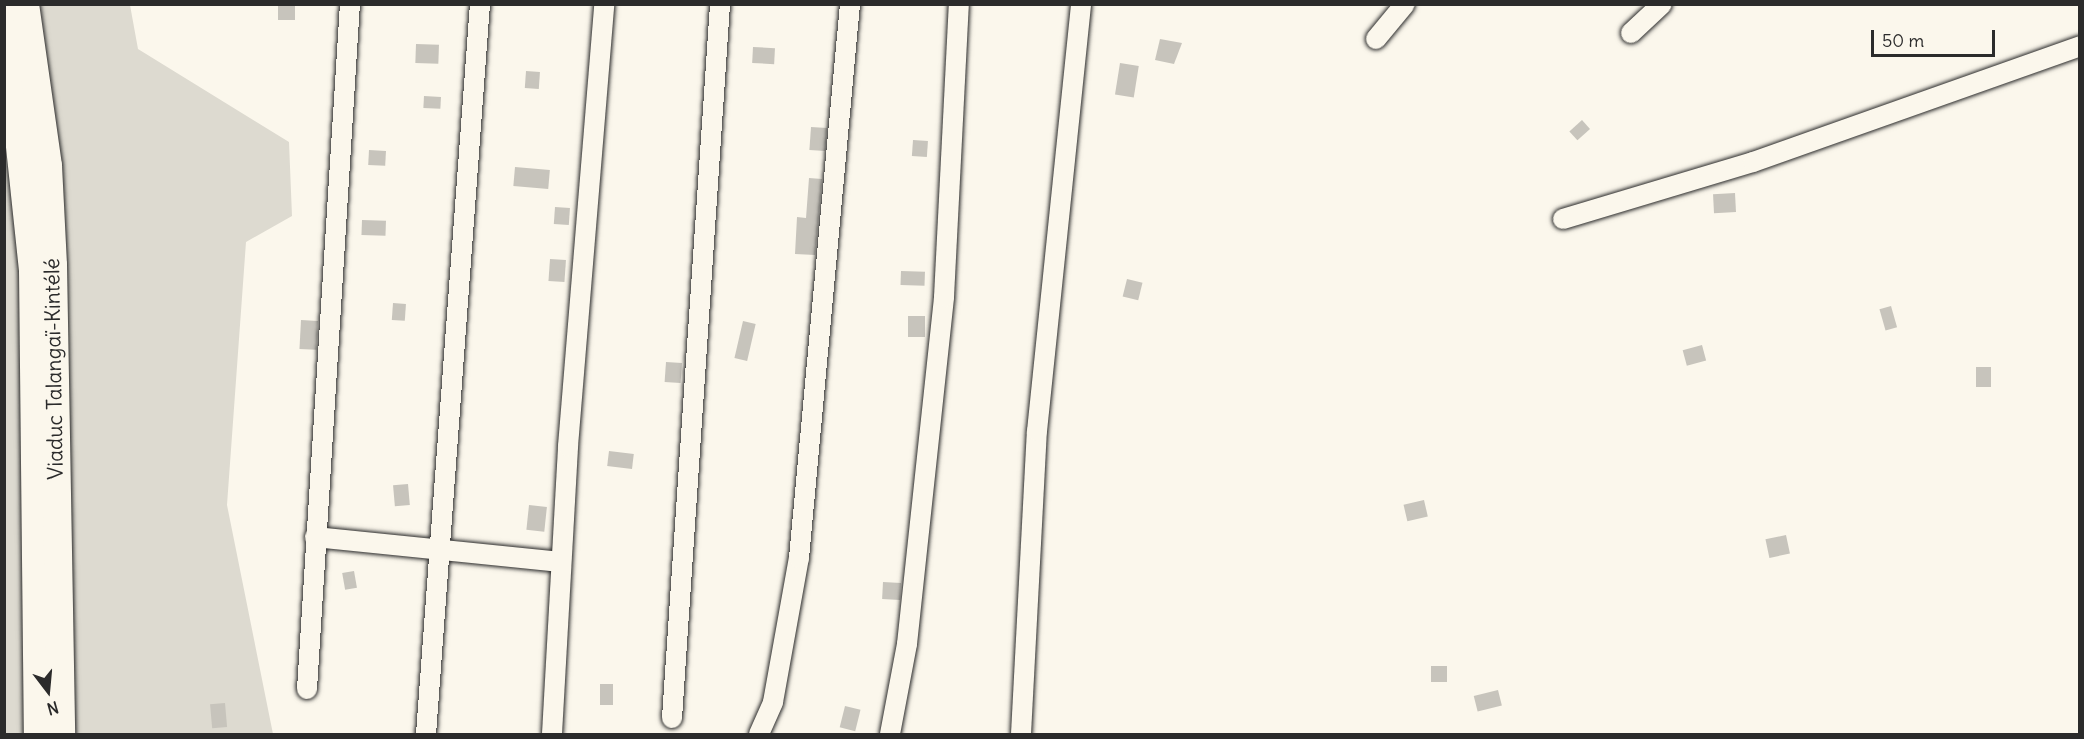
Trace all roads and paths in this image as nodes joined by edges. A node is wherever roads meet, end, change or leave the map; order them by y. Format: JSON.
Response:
{"nodes":[{"id":1,"x":4,"y":4,"type":"edge"},
{"id":2,"x":25,"y":4,"type":"edge"},
{"id":3,"x":350,"y":4,"type":"edge"},
{"id":4,"x":480,"y":4,"type":"edge"},
{"id":5,"x":604,"y":4,"type":"edge"},
{"id":6,"x":720,"y":4,"type":"edge"},
{"id":7,"x":850,"y":4,"type":"edge"},
{"id":8,"x":959,"y":4,"type":"edge"},
{"id":9,"x":1081,"y":4,"type":"edge"},
{"id":10,"x":1405,"y":4,"type":"edge"},
{"id":11,"x":1662,"y":4,"type":"edge"},
{"id":12,"x":1631,"y":33,"type":"dead end"},
{"id":13,"x":1376,"y":39,"type":"dead end"},
{"id":14,"x":2079,"y":46,"type":"edge"},
{"id":15,"x":1563,"y":219,"type":"dead end"},
{"id":16,"x":315,"y":537,"type":"junction"},
{"id":17,"x":438,"y":551,"type":"junction"},
{"id":18,"x":561,"y":562,"type":"junction"},
{"id":19,"x":307,"y":689,"type":"dead end"},
{"id":20,"x":672,"y":718,"type":"dead end"},
{"id":21,"x":38,"y":735,"type":"edge"},
{"id":22,"x":61,"y":735,"type":"edge"},
{"id":23,"x":426,"y":735,"type":"edge"},
{"id":24,"x":552,"y":735,"type":"edge"},
{"id":25,"x":759,"y":735,"type":"edge"},
{"id":26,"x":890,"y":735,"type":"edge"},
{"id":27,"x":1021,"y":735,"type":"edge"}],
"edges":[{"from":1,"to":21,"type":"highway","name":"Viaduc Talangaï-Kintélé"},
{"from":2,"to":22,"type":"highway","name":"Viaduc Talangaï-Kintélé"},
{"from":3,"to":16,"type":"street"},
{"from":4,"to":17,"type":"street"},
{"from":5,"to":18,"type":"street"},
{"from":6,"to":20,"type":"street"},
{"from":7,"to":25,"type":"street"},
{"from":8,"to":26,"type":"street"},
{"from":9,"to":27,"type":"street"},
{"from":10,"to":13,"type":"street"},
{"from":11,"to":12,"type":"street"},
{"from":14,"to":15,"type":"street"},
{"from":16,"to":17,"type":"street"},
{"from":16,"to":19,"type":"street"},
{"from":17,"to":18,"type":"street"},
{"from":17,"to":23,"type":"street"},
{"from":18,"to":24,"type":"street"}]}
